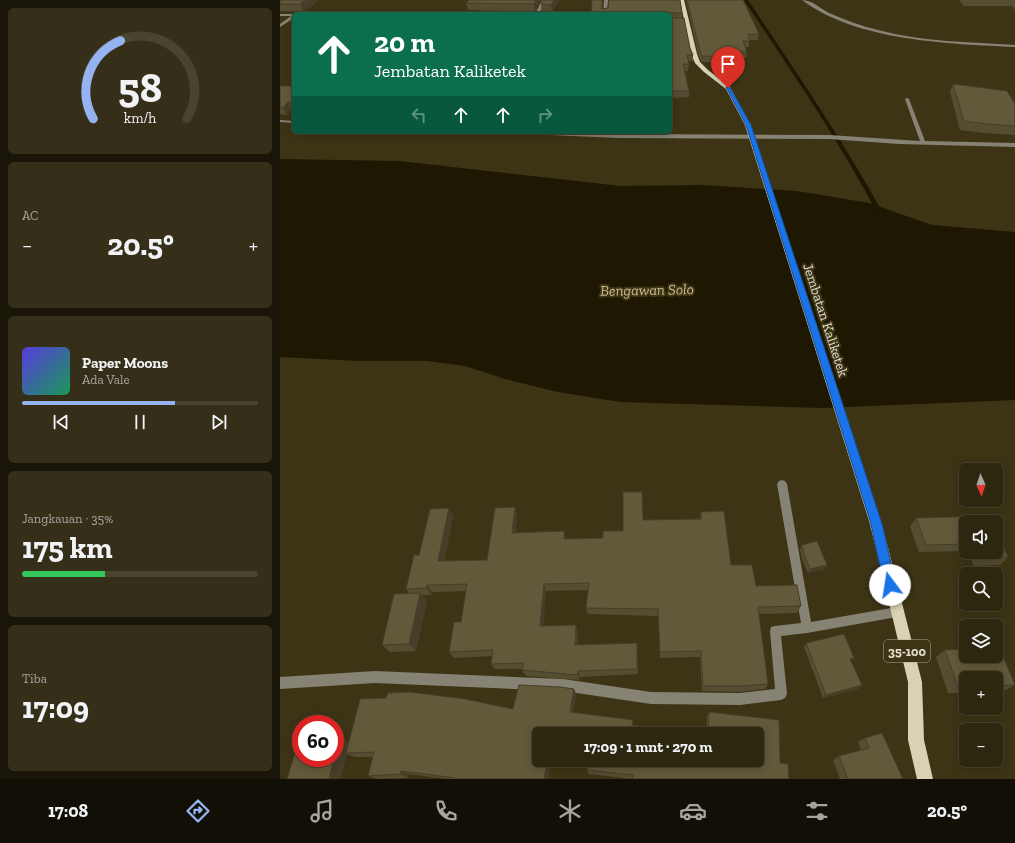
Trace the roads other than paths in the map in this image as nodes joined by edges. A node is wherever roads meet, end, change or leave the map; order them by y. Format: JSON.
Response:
{"nodes":[{"id":1,"x":544,"y":0,"type":"edge"},
{"id":2,"x":606,"y":0,"type":"edge"},
{"id":3,"x":682,"y":0,"type":"edge"},
{"id":4,"x":804,"y":0,"type":"edge"},
{"id":5,"x":538,"y":12,"type":"edge"},
{"id":6,"x":605,"y":12,"type":"edge"},
{"id":7,"x":280,"y":15,"type":"edge"},
{"id":8,"x":292,"y":16,"type":"edge"},
{"id":9,"x":292,"y":17,"type":"edge"},
{"id":10,"x":678,"y":21,"type":"edge"},
{"id":11,"x":686,"y":21,"type":"junction"},
{"id":12,"x":280,"y":26,"type":"edge"},
{"id":13,"x":1015,"y":46,"type":"edge"},
{"id":14,"x":907,"y":99,"type":"dead end"},
{"id":15,"x":280,"y":121,"type":"edge"},
{"id":16,"x":292,"y":122,"type":"edge"},
{"id":17,"x":572,"y":134,"type":"edge"},
{"id":18,"x":923,"y":143,"type":"junction"},
{"id":19,"x":1015,"y":145,"type":"edge"},
{"id":20,"x":782,"y":484,"type":"dead end"},
{"id":21,"x":897,"y":612,"type":"junction"},
{"id":22,"x":807,"y":628,"type":"junction"},
{"id":23,"x":280,"y":683,"type":"edge"},
{"id":24,"x":925,"y":779,"type":"edge"}],
"edges":[{"from":1,"to":5,"type":"street"},
{"from":2,"to":6,"type":"street"},
{"from":3,"to":11,"type":"main road","number":"35-100"},
{"from":4,"to":13,"type":"street"},
{"from":7,"to":8,"type":"street"},
{"from":9,"to":12,"type":"street"},
{"from":10,"to":11,"type":"street"},
{"from":11,"to":21,"type":"main road","name":"Jembatan Kaliketek","number":"35-100"},
{"from":14,"to":18,"type":"street"},
{"from":15,"to":16,"type":"street"},
{"from":17,"to":18,"type":"street"},
{"from":18,"to":19,"type":"street"},
{"from":20,"to":22,"type":"street"},
{"from":21,"to":22,"type":"street"},
{"from":21,"to":24,"type":"main road","number":"35-100"},
{"from":22,"to":23,"type":"street"}]}
